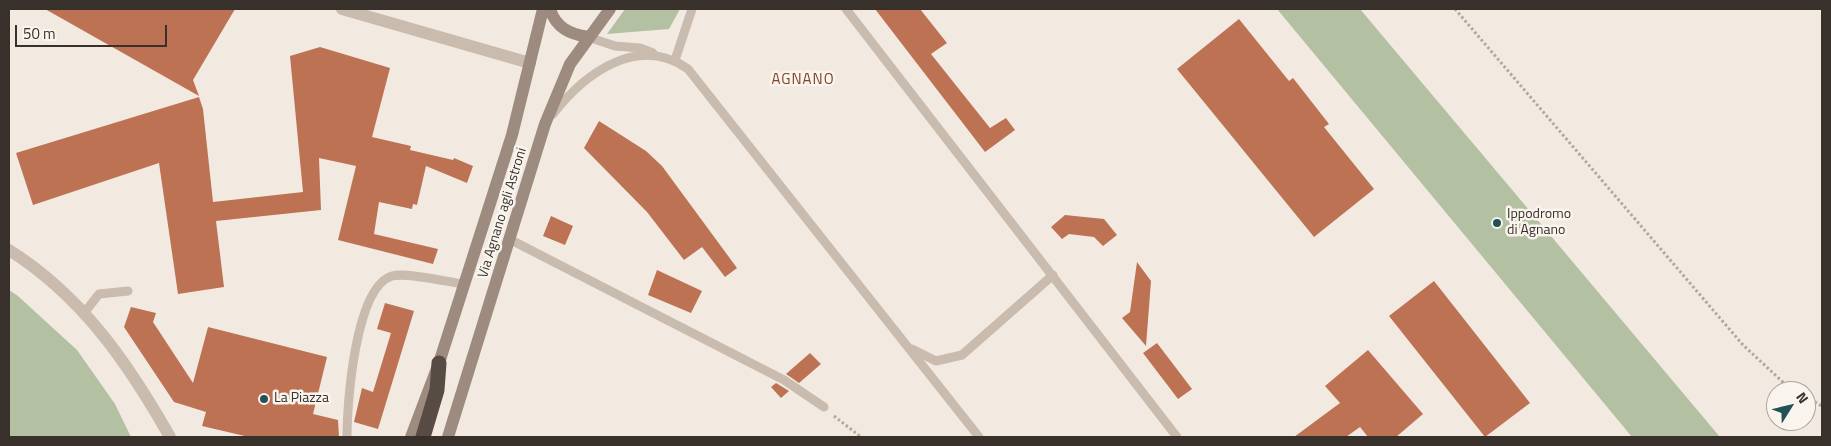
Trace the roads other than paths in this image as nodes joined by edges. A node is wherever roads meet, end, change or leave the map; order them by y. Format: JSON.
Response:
{"nodes":[{"id":1,"x":342,"y":9,"type":"edge"},
{"id":2,"x":542,"y":9,"type":"edge"},
{"id":3,"x":550,"y":9,"type":"edge"},
{"id":4,"x":598,"y":9,"type":"edge"},
{"id":5,"x":610,"y":9,"type":"edge"},
{"id":6,"x":692,"y":9,"type":"edge"},
{"id":7,"x":846,"y":9,"type":"edge"},
{"id":8,"x":588,"y":38,"type":"junction"},
{"id":9,"x":661,"y":56,"type":"junction"},
{"id":10,"x":675,"y":60,"type":"junction"},
{"id":11,"x":530,"y":63,"type":"junction"},
{"id":12,"x":545,"y":124,"type":"junction"},
{"id":13,"x":511,"y":240,"type":"junction"},
{"id":14,"x":9,"y":250,"type":"edge"},
{"id":15,"x":1053,"y":275,"type":"junction"},
{"id":16,"x":464,"y":284,"type":"junction"},
{"id":17,"x":128,"y":291,"type":"dead end"},
{"id":18,"x":85,"y":312,"type":"junction"},
{"id":19,"x":903,"y":343,"type":"junction"},
{"id":20,"x":439,"y":363,"type":"junction"},
{"id":21,"x":824,"y":408,"type":"road end"},
{"id":22,"x":170,"y":437,"type":"edge"},
{"id":23,"x":348,"y":437,"type":"edge"},
{"id":24,"x":411,"y":437,"type":"edge"},
{"id":25,"x":423,"y":437,"type":"edge"},
{"id":26,"x":448,"y":437,"type":"edge"},
{"id":27,"x":979,"y":437,"type":"edge"},
{"id":28,"x":1176,"y":437,"type":"edge"}],
"edges":[{"from":1,"to":11,"type":"street"},
{"from":2,"to":11,"type":"main road","name":"Via Agnano agli Astroni"},
{"from":3,"to":8,"type":"main road"},
{"from":4,"to":8,"type":"main road"},
{"from":5,"to":8,"type":"main road","name":"Via Agnano agli Astroni"},
{"from":6,"to":10,"type":"lane"},
{"from":7,"to":15,"type":"lane"},
{"from":8,"to":9,"type":"lane"},
{"from":8,"to":12,"type":"main road","name":"Via Agnano agli Astroni"},
{"from":9,"to":10,"type":"lane"},
{"from":9,"to":12,"type":"lane"},
{"from":10,"to":19,"type":"lane"},
{"from":11,"to":16,"type":"main road","name":"Via Agnano agli Astroni"},
{"from":12,"to":13,"type":"main road","name":"Via Agnano agli Astroni"},
{"from":13,"to":21,"type":"lane"},
{"from":13,"to":26,"type":"main road","name":"Via Agnano agli Astroni"},
{"from":14,"to":18,"type":"street"},
{"from":15,"to":19,"type":"lane"},
{"from":15,"to":28,"type":"lane"},
{"from":16,"to":20,"type":"main road","name":"Via Agnano agli Astroni"},
{"from":16,"to":23,"type":"lane"},
{"from":17,"to":18,"type":"lane"},
{"from":18,"to":22,"type":"street"},
{"from":19,"to":27,"type":"lane"},
{"from":20,"to":24,"type":"main road","name":"Via Agnano agli Astroni"},
{"from":20,"to":25,"type":"highway"}]}
